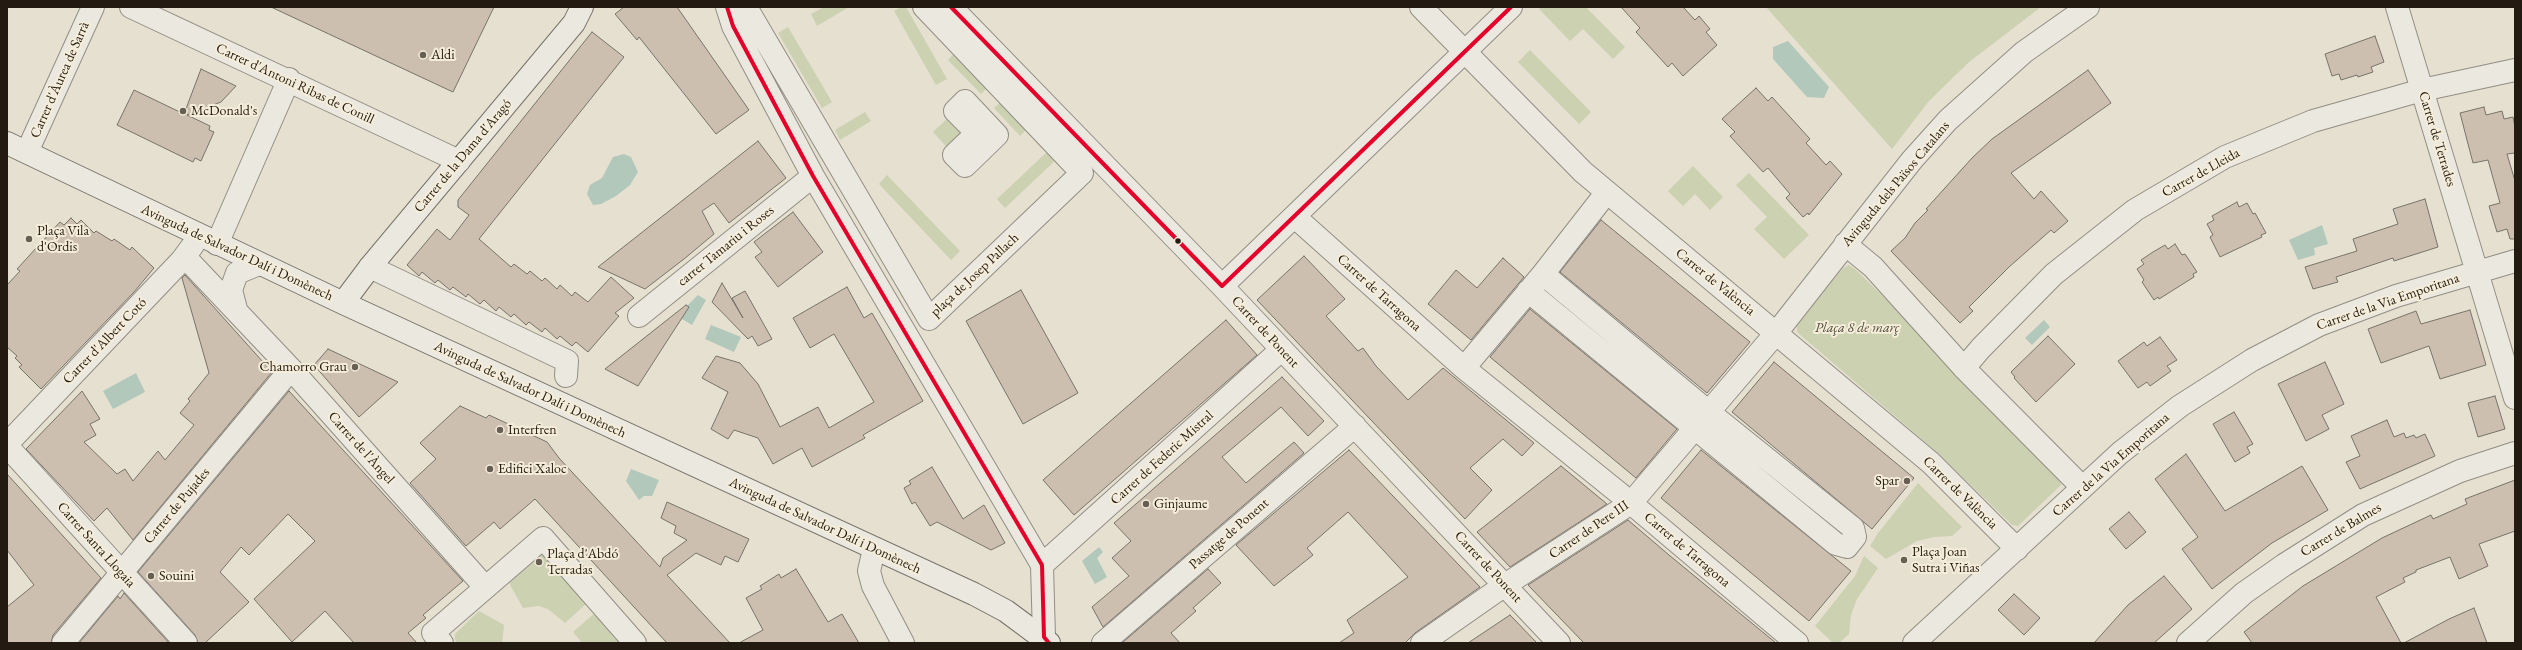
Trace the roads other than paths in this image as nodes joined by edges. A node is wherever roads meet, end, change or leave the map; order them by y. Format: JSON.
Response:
{"nodes":[{"id":1,"x":92,"y":7,"type":"edge"},
{"id":2,"x":131,"y":7,"type":"edge"},
{"id":3,"x":582,"y":7,"type":"edge"},
{"id":4,"x":716,"y":7,"type":"edge"},
{"id":5,"x":746,"y":7,"type":"edge"},
{"id":6,"x":924,"y":7,"type":"edge"},
{"id":7,"x":951,"y":7,"type":"edge"},
{"id":8,"x":1421,"y":7,"type":"edge"},
{"id":9,"x":1511,"y":7,"type":"edge"},
{"id":10,"x":2088,"y":7,"type":"edge"},
{"id":11,"x":2397,"y":7,"type":"edge"},
{"id":12,"x":730,"y":17,"type":"edge"},
{"id":13,"x":1463,"y":51,"type":"junction"},
{"id":14,"x":2515,"y":70,"type":"edge"},
{"id":15,"x":289,"y":79,"type":"junction"},
{"id":16,"x":2422,"y":90,"type":"junction"},
{"id":17,"x":7,"y":143,"type":"edge"},
{"id":18,"x":27,"y":152,"type":"junction"},
{"id":19,"x":459,"y":161,"type":"junction"},
{"id":20,"x":813,"y":176,"type":"junction"},
{"id":21,"x":1607,"y":192,"type":"junction"},
{"id":22,"x":1295,"y":217,"type":"junction"},
{"id":23,"x":208,"y":240,"type":"junction"},
{"id":24,"x":1845,"y":244,"type":"junction"},
{"id":25,"x":185,"y":257,"type":"junction"},
{"id":26,"x":2515,"y":261,"type":"edge"},
{"id":27,"x":259,"y":264,"type":"junction"},
{"id":28,"x":370,"y":267,"type":"junction"},
{"id":29,"x":2477,"y":272,"type":"junction"},
{"id":30,"x":1543,"y":274,"type":"junction"},
{"id":31,"x":1222,"y":286,"type":"junction"},
{"id":32,"x":1528,"y":291,"type":"junction"},
{"id":33,"x":343,"y":303,"type":"junction"},
{"id":34,"x":236,"y":309,"type":"junction"},
{"id":35,"x":639,"y":316,"type":"dead end"},
{"id":36,"x":1777,"y":332,"type":"junction"},
{"id":37,"x":1281,"y":350,"type":"junction"},
{"id":38,"x":291,"y":368,"type":"junction"},
{"id":39,"x":1464,"y":368,"type":"junction"},
{"id":40,"x":1964,"y":368,"type":"junction"},
{"id":41,"x":566,"y":376,"type":"dead end"},
{"id":42,"x":2515,"y":398,"type":"edge"},
{"id":43,"x":1703,"y":421,"type":"junction"},
{"id":44,"x":1355,"y":426,"type":"junction"},
{"id":45,"x":7,"y":445,"type":"edge"},
{"id":46,"x":2515,"y":453,"type":"edge"},
{"id":47,"x":2082,"y":487,"type":"junction"},
{"id":48,"x":1631,"y":503,"type":"junction"},
{"id":49,"x":874,"y":549,"type":"junction"},
{"id":50,"x":2017,"y":549,"type":"junction"},
{"id":51,"x":1042,"y":565,"type":"junction"},
{"id":52,"x":121,"y":574,"type":"junction"},
{"id":53,"x":1505,"y":585,"type":"junction"},
{"id":54,"x":485,"y":588,"type":"junction"},
{"id":55,"x":1047,"y":640,"type":"edge"},
{"id":56,"x":63,"y":643,"type":"edge"},
{"id":57,"x":186,"y":643,"type":"edge"},
{"id":58,"x":442,"y":643,"type":"edge"},
{"id":59,"x":635,"y":643,"type":"edge"},
{"id":60,"x":903,"y":643,"type":"edge"},
{"id":61,"x":1103,"y":643,"type":"edge"},
{"id":62,"x":1422,"y":643,"type":"edge"},
{"id":63,"x":1559,"y":643,"type":"edge"},
{"id":64,"x":1796,"y":643,"type":"edge"},
{"id":65,"x":1914,"y":643,"type":"edge"},
{"id":66,"x":2188,"y":643,"type":"edge"}],
"edges":[{"from":1,"to":18,"type":"street","name":"Carrer d'Àurea de Sarrà"},
{"from":2,"to":15,"type":"street","name":"Carrer d'Antoni Ribas de Conill"},
{"from":3,"to":19,"type":"street","name":"Carrer de la Dama d'Aragó"},
{"from":4,"to":12,"type":"street"},
{"from":5,"to":6,"type":"street","name":"plaça de Josep Pallach"},
{"from":7,"to":31,"type":"street","name":"Carrer de Ponent"},
{"from":8,"to":13,"type":"street","name":"Carrer de València"},
{"from":9,"to":13,"type":"street"},
{"from":10,"to":24,"type":"street","name":"Avinguda dels Països Catalans"},
{"from":11,"to":16,"type":"street","name":"Carrer de Terrades"},
{"from":12,"to":20,"type":"street"},
{"from":13,"to":21,"type":"street","name":"Carrer de València"},
{"from":13,"to":22,"type":"street"},
{"from":14,"to":16,"type":"street","name":"Carrer de Lleida"},
{"from":15,"to":19,"type":"street","name":"Carrer d'Antoni Ribas de Conill"},
{"from":15,"to":23,"type":"street","name":"Carrer d'Albert Cotó"},
{"from":16,"to":29,"type":"street","name":"Carrer de Terrades"},
{"from":16,"to":40,"type":"street","name":"Carrer de Lleida"},
{"from":17,"to":18,"type":"street","name":"Avinguda de Salvador Dalí i Domènech"},
{"from":18,"to":23,"type":"street","name":"Avinguda de Salvador Dalí i Domènech"},
{"from":19,"to":28,"type":"street","name":"Carrer de la Dama d'Aragó"},
{"from":20,"to":35,"type":"street","name":"carrer Tamariu i Roses"},
{"from":20,"to":51,"type":"street"},
{"from":21,"to":30,"type":"street"},
{"from":21,"to":36,"type":"street","name":"Carrer de València"},
{"from":22,"to":31,"type":"street"},
{"from":22,"to":39,"type":"street","name":"Carrer de Tarragona"},
{"from":23,"to":25,"type":"street","name":"Carrer d'Albert Cotó"},
{"from":23,"to":27,"type":"street","name":"Avinguda de Salvador Dalí i Domènech"},
{"from":24,"to":36,"type":"street","name":"Avinguda dels Països Catalans"},
{"from":24,"to":40,"type":"street"},
{"from":25,"to":34,"type":"street","name":"Carrer de l'Àngel"},
{"from":25,"to":45,"type":"street","name":"Carrer d'Albert Cotó"},
{"from":26,"to":29,"type":"street","name":"Carrer de la Via Emporitana"},
{"from":27,"to":33,"type":"street","name":"Avinguda de Salvador Dalí i Domènech"},
{"from":27,"to":34,"type":"street","name":"Carrer de l'Àngel"},
{"from":28,"to":33,"type":"street","name":"Carrer de la Dama d'Aragó"},
{"from":28,"to":41,"type":"street"},
{"from":29,"to":42,"type":"street","name":"Carrer de Terrades"},
{"from":29,"to":47,"type":"street","name":"Carrer de la Via Emporitana"},
{"from":30,"to":32,"type":"street"},
{"from":30,"to":43,"type":"street"},
{"from":31,"to":37,"type":"street","name":"Carrer de Ponent"},
{"from":32,"to":39,"type":"street"},
{"from":32,"to":43,"type":"street"},
{"from":33,"to":49,"type":"street","name":"Avinguda de Salvador Dalí i Domènech"},
{"from":34,"to":38,"type":"street","name":"Carrer de l'Àngel"},
{"from":36,"to":43,"type":"street","name":"Carrer de Pere III"},
{"from":36,"to":50,"type":"street","name":"Carrer de València"},
{"from":37,"to":44,"type":"street","name":"Carrer de Ponent"},
{"from":37,"to":51,"type":"street","name":"Carrer de Federic Mistral"},
{"from":38,"to":52,"type":"street","name":"Carrer de Pujades"},
{"from":38,"to":54,"type":"street","name":"Carrer de l'Àngel"},
{"from":39,"to":48,"type":"street","name":"Carrer de Tarragona"},
{"from":40,"to":47,"type":"street"},
{"from":43,"to":43,"type":"street"},
{"from":43,"to":48,"type":"street","name":"Carrer de Pere III"},
{"from":44,"to":53,"type":"street","name":"Carrer de Ponent"},
{"from":44,"to":61,"type":"street","name":"Passatge de Ponent"},
{"from":45,"to":52,"type":"street","name":"Carrer Santa Llogaia"},
{"from":46,"to":66,"type":"street","name":"Carrer de Balmes"},
{"from":47,"to":50,"type":"street","name":"Carrer de la Via Emporitana"},
{"from":48,"to":53,"type":"street","name":"Carrer de Pere III"},
{"from":48,"to":64,"type":"street","name":"Carrer de Tarragona"},
{"from":49,"to":55,"type":"street","name":"Avinguda de Salvador Dalí i Domènech"},
{"from":49,"to":60,"type":"street"},
{"from":50,"to":65,"type":"street","name":"Carrer de la Via Emporitana"},
{"from":51,"to":55,"type":"street"},
{"from":52,"to":56,"type":"street","name":"Carrer de Pujades"},
{"from":52,"to":57,"type":"street","name":"Carrer Santa Llogaia"},
{"from":53,"to":62,"type":"street","name":"Carrer de Pere III"},
{"from":53,"to":63,"type":"street","name":"Carrer de Ponent"},
{"from":54,"to":58,"type":"street"},
{"from":54,"to":59,"type":"street"}]}
